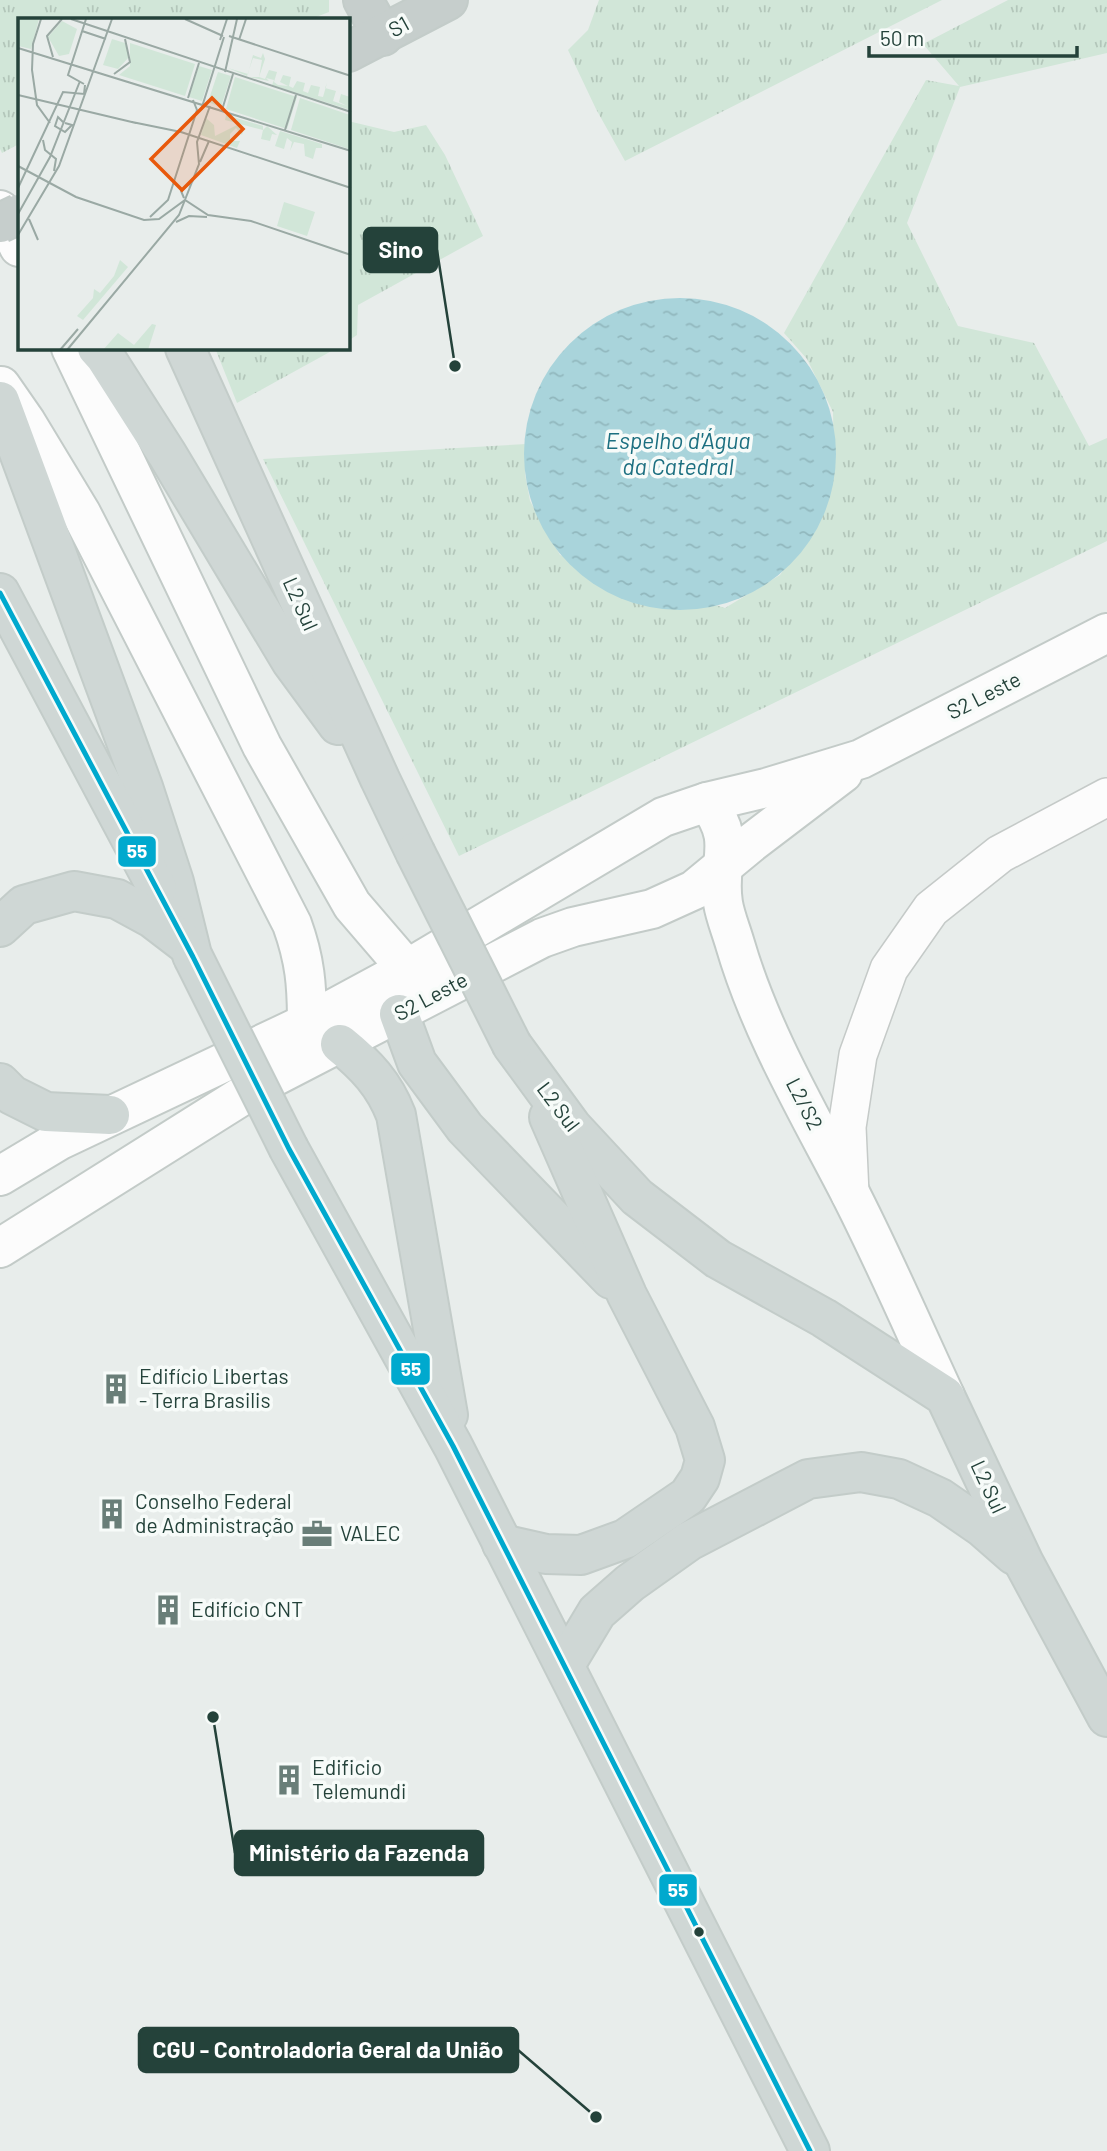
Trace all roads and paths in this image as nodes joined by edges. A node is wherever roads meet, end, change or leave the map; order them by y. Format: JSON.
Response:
{"nodes":[{"id":1,"x":363,"y":0,"type":"edge"},
{"id":2,"x":430,"y":4,"type":"edge"},
{"id":3,"x":383,"y":36,"type":"junction"},
{"id":4,"x":350,"y":51,"type":"edge"},
{"id":5,"x":0,"y":210,"type":"edge"},
{"id":6,"x":18,"y":214,"type":"edge"},
{"id":7,"x":0,"y":223,"type":"edge"},
{"id":8,"x":18,"y":245,"type":"edge"},
{"id":9,"x":72,"y":350,"type":"edge"},
{"id":10,"x":99,"y":350,"type":"edge"},
{"id":11,"x":187,"y":350,"type":"edge"},
{"id":12,"x":0,"y":384,"type":"edge"},
{"id":13,"x":0,"y":401,"type":"edge"},
{"id":14,"x":0,"y":593,"type":"edge"},
{"id":15,"x":1107,"y":633,"type":"edge"},
{"id":16,"x":861,"y":759,"type":"junction"},
{"id":17,"x":380,"y":779,"type":"junction"},
{"id":18,"x":1107,"y":797,"type":"edge"},
{"id":19,"x":706,"y":802,"type":"junction"},
{"id":20,"x":597,"y":858,"type":"junction"},
{"id":21,"x":723,"y":868,"type":"junction"},
{"id":22,"x":622,"y":916,"type":"junction"},
{"id":23,"x":0,"y":927,"type":"edge"},
{"id":24,"x":190,"y":952,"type":"junction"},
{"id":25,"x":407,"y":970,"type":"junction"},
{"id":26,"x":399,"y":1014,"type":"junction"},
{"id":27,"x":307,"y":1023,"type":"junction"},
{"id":28,"x":340,"y":1044,"type":"junction"},
{"id":29,"x":519,"y":1054,"type":"junction"},
{"id":30,"x":0,"y":1083,"type":"edge"},
{"id":31,"x":110,"y":1115,"type":"junction"},
{"id":32,"x":0,"y":1176,"type":"edge"},
{"id":33,"x":850,"y":1194,"type":"junction"},
{"id":34,"x":0,"y":1248,"type":"edge"},
{"id":35,"x":627,"y":1295,"type":"junction"},
{"id":36,"x":945,"y":1396,"type":"junction"},
{"id":37,"x":453,"y":1446,"type":"junction"},
{"id":38,"x":502,"y":1544,"type":"junction"},
{"id":39,"x":1024,"y":1563,"type":"junction"},
{"id":40,"x":565,"y":1665,"type":"junction"},
{"id":41,"x":1107,"y":1717,"type":"edge"},
{"id":42,"x":810,"y":2151,"type":"edge"}],
"edges":[{"from":1,"to":3,"type":"highway"},
{"from":2,"to":3,"type":"highway","name":"S1"},
{"from":3,"to":4,"type":"highway","name":"S1"},
{"from":5,"to":8,"type":"main road"},
{"from":6,"to":7,"type":"highway","bridge":true},
{"from":9,"to":25,"type":"main road"},
{"from":10,"to":17,"type":"main road"},
{"from":11,"to":17,"type":"main road","name":"L2 Sul"},
{"from":12,"to":27,"type":"main road"},
{"from":13,"to":24,"type":"main road"},
{"from":14,"to":24,"type":"main road"},
{"from":15,"to":16,"type":"main road","name":"S2 Leste"},
{"from":16,"to":19,"type":"main road","name":"S2 Leste"},
{"from":16,"to":21,"type":"main road","name":"S2 Leste"},
{"from":17,"to":29,"type":"main road","name":"L2 Sul","bridge":true},
{"from":18,"to":33,"type":"street"},
{"from":19,"to":20,"type":"main road","name":"S2 Leste"},
{"from":19,"to":21,"type":"main road","name":"L2/S2"},
{"from":20,"to":22,"type":"main road"},
{"from":20,"to":25,"type":"main road","name":"S2 Leste"},
{"from":21,"to":22,"type":"main road","name":"S2 Leste"},
{"from":21,"to":33,"type":"main road","name":"L2/S2"},
{"from":22,"to":26,"type":"main road","name":"S2 Leste"},
{"from":23,"to":24,"type":"main road"},
{"from":24,"to":37,"type":"main road","bridge":true},
{"from":25,"to":27,"type":"main road","name":"S2 Leste"},
{"from":26,"to":28,"type":"main road","name":"S2 Leste"},
{"from":26,"to":35,"type":"main road"},
{"from":27,"to":31,"type":"main road","name":"S2 Leste"},
{"from":28,"to":34,"type":"main road","name":"S2 Leste"},
{"from":28,"to":37,"type":"main road"},
{"from":29,"to":35,"type":"main road"},
{"from":29,"to":36,"type":"main road","name":"L2 Sul"},
{"from":30,"to":31,"type":"main road"},
{"from":31,"to":32,"type":"main road","name":"S2 Leste"},
{"from":33,"to":36,"type":"main road","name":"L2/S2"},
{"from":35,"to":38,"type":"main road"},
{"from":36,"to":39,"type":"main road","name":"L2 Sul"},
{"from":37,"to":38,"type":"main road"},
{"from":38,"to":40,"type":"main road"},
{"from":39,"to":40,"type":"main road"},
{"from":39,"to":41,"type":"main road","name":"L2 Sul"},
{"from":40,"to":42,"type":"main road"}]}
